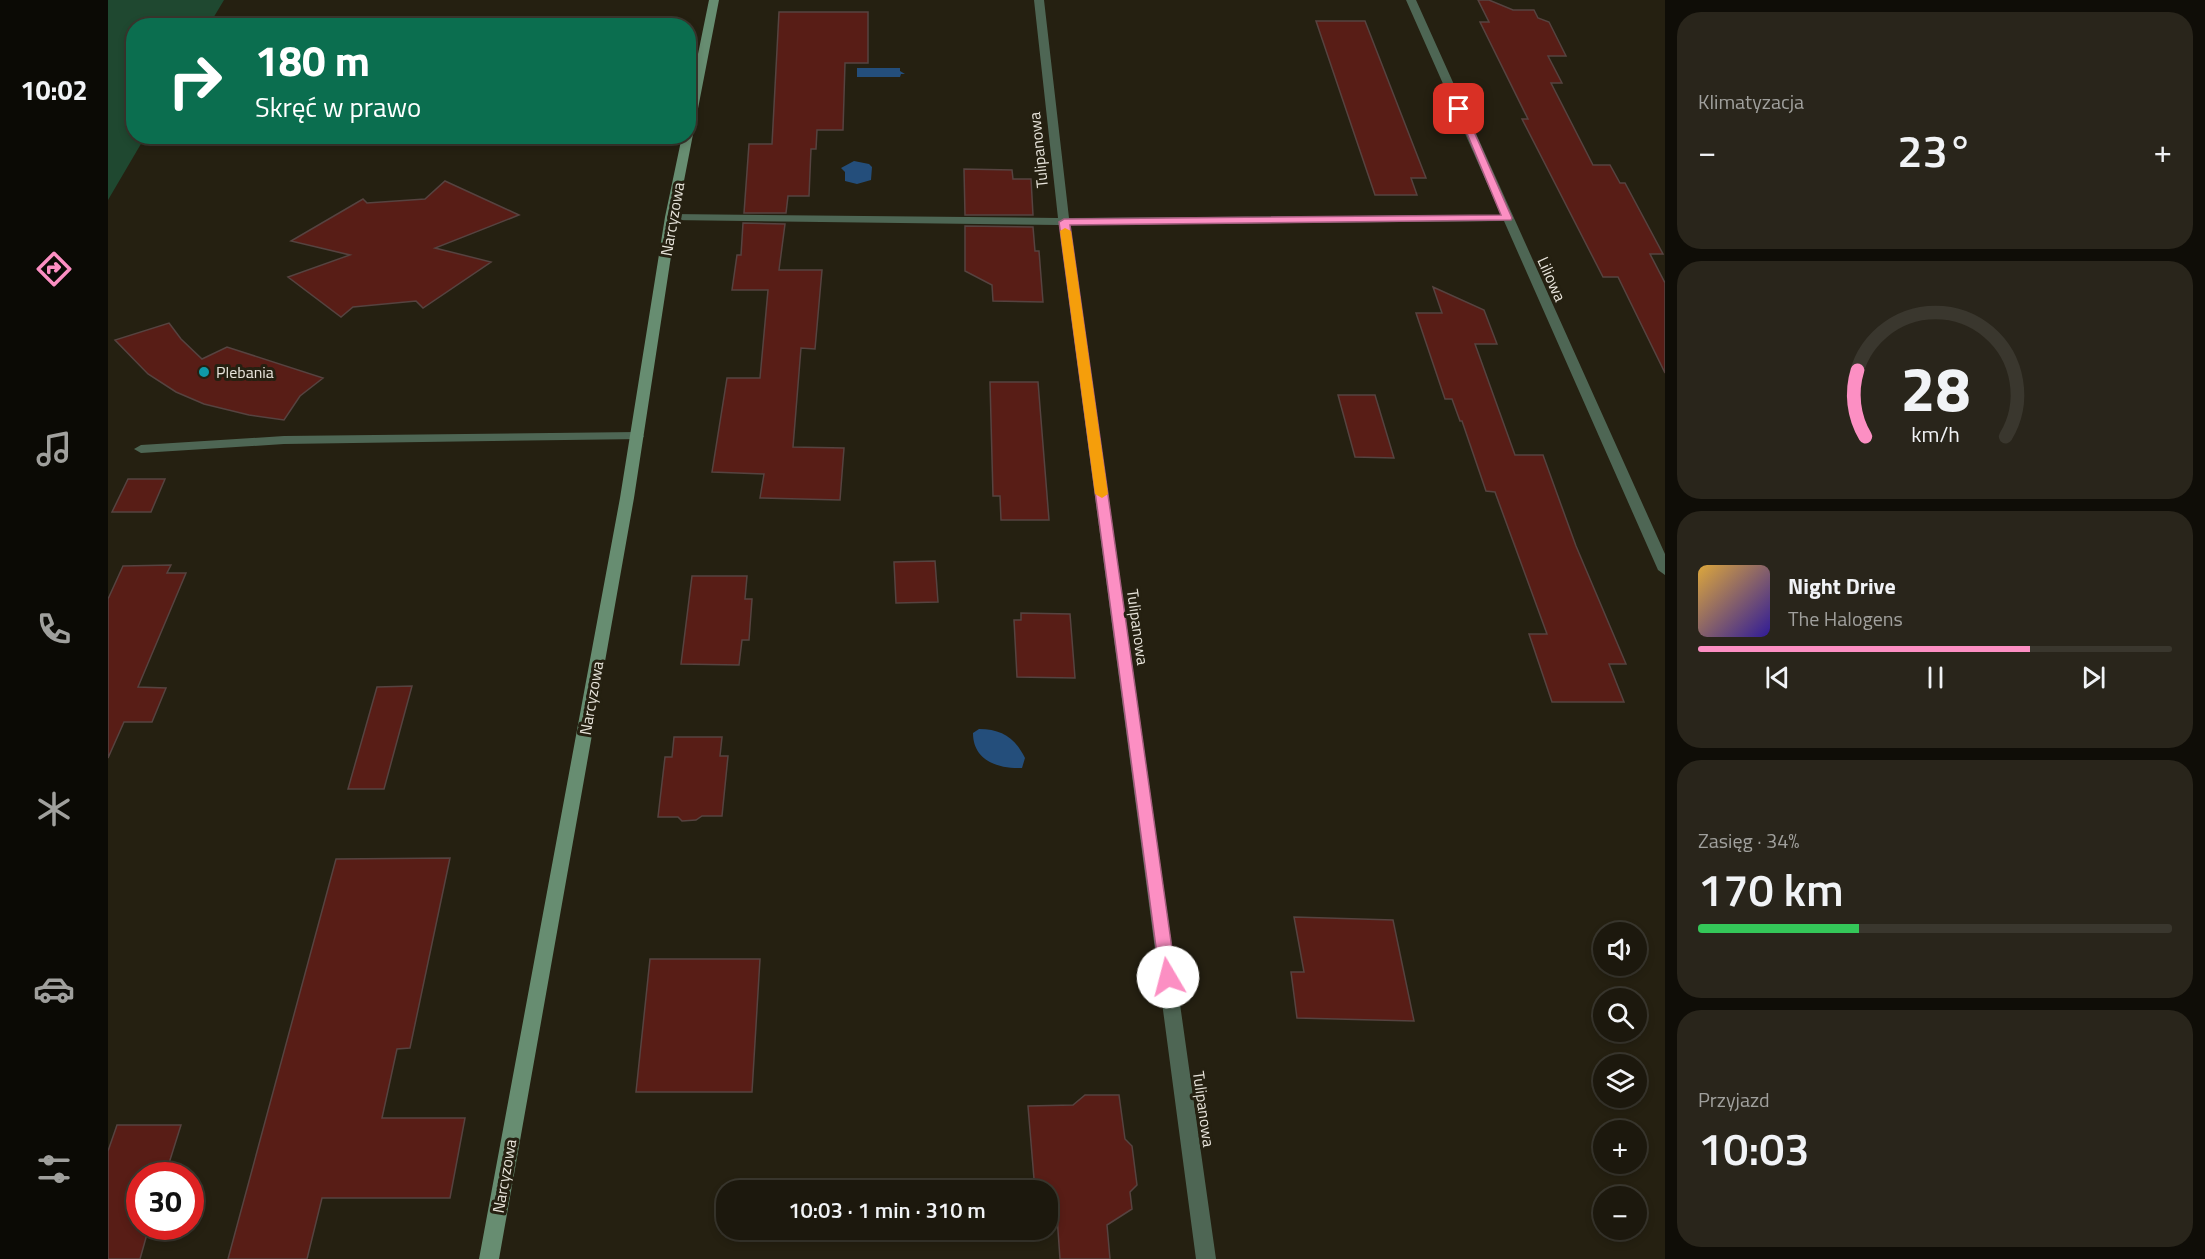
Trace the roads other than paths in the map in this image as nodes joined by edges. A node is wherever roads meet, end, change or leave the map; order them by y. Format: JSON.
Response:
{"nodes":[{"id":1,"x":714,"y":0,"type":"edge"},
{"id":2,"x":1039,"y":0,"type":"edge"},
{"id":3,"x":1411,"y":0,"type":"edge"},
{"id":4,"x":696,"y":91,"type":"edge"},
{"id":5,"x":686,"y":144,"type":"edge"},
{"id":6,"x":671,"y":217,"type":"junction"},
{"id":7,"x":1507,"y":218,"type":"junction"},
{"id":8,"x":1064,"y":222,"type":"junction"},
{"id":9,"x":637,"y":436,"type":"junction"},
{"id":10,"x":141,"y":449,"type":"dead end"},
{"id":11,"x":1665,"y":570,"type":"edge"},
{"id":12,"x":489,"y":1259,"type":"edge"},
{"id":13,"x":1206,"y":1259,"type":"edge"}],
"edges":[{"from":1,"to":4,"type":"street"},
{"from":2,"to":8,"type":"street","name":"Tulipanowa"},
{"from":3,"to":7,"type":"street","name":"Liliowa"},
{"from":5,"to":6,"type":"street","name":"Narcyzowa"},
{"from":6,"to":8,"type":"street"},
{"from":6,"to":9,"type":"street","name":"Narcyzowa"},
{"from":7,"to":8,"type":"street"},
{"from":7,"to":11,"type":"street","name":"Liliowa"},
{"from":8,"to":13,"type":"street","name":"Tulipanowa"},
{"from":9,"to":10,"type":"street"},
{"from":9,"to":12,"type":"street","name":"Narcyzowa"}]}
